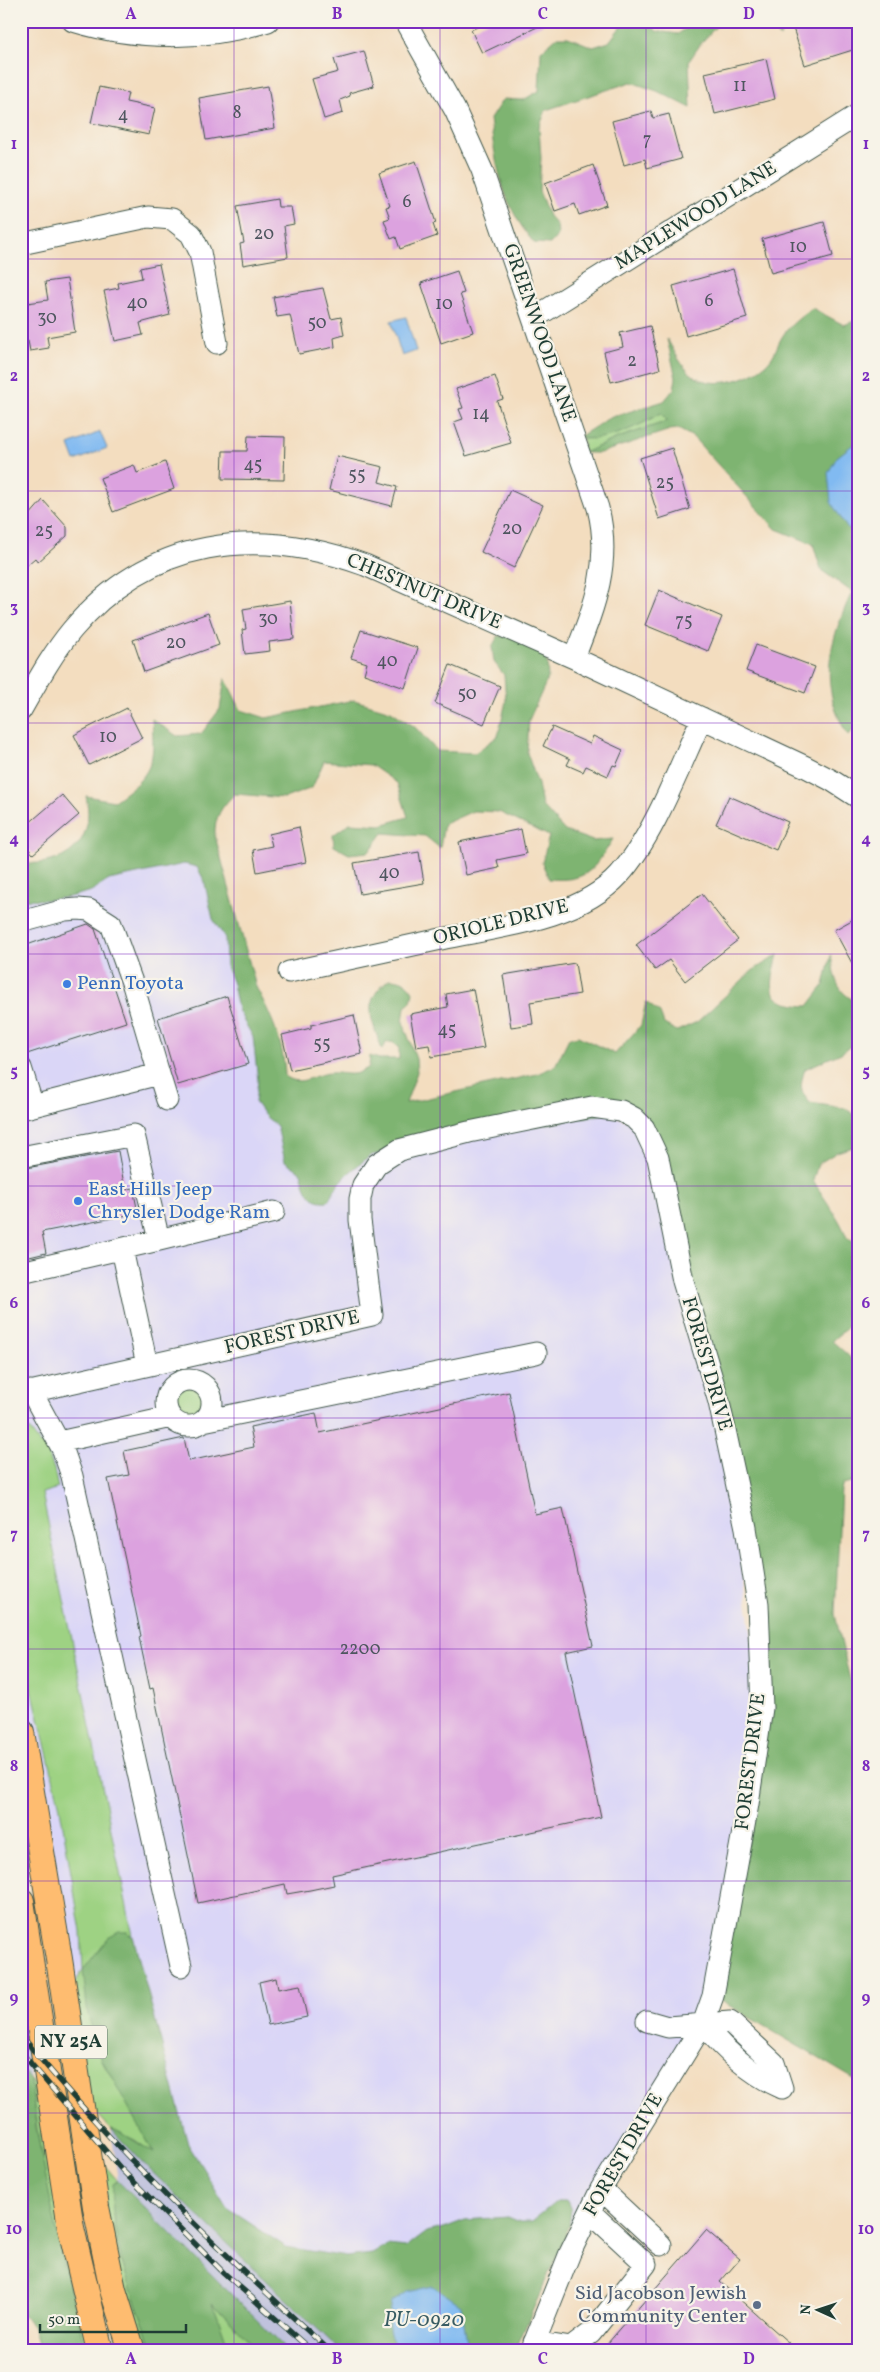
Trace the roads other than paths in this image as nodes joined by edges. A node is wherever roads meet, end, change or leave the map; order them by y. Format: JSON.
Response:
{"nodes":[{"id":1,"x":73,"y":21,"type":"edge"},
{"id":2,"x":268,"y":21,"type":"edge"},
{"id":3,"x":406,"y":21,"type":"edge"},
{"id":4,"x":859,"y":114,"type":"edge"},
{"id":5,"x":21,"y":244,"type":"edge"},
{"id":6,"x":534,"y":318,"type":"junction"},
{"id":7,"x":217,"y":343,"type":"dead end"},
{"id":8,"x":574,"y":658,"type":"junction"},
{"id":9,"x":21,"y":710,"type":"edge"},
{"id":10,"x":702,"y":718,"type":"junction"},
{"id":11,"x":859,"y":798,"type":"edge"},
{"id":12,"x":21,"y":922,"type":"edge"},
{"id":13,"x":289,"y":972,"type":"dead end"},
{"id":14,"x":21,"y":1068,"type":"edge"},
{"id":15,"x":159,"y":1074,"type":"junction"},
{"id":16,"x":167,"y":1100,"type":"dead end"},
{"id":17,"x":27,"y":1108,"type":"edge"},
{"id":18,"x":21,"y":1157,"type":"edge"},
{"id":19,"x":274,"y":1212,"type":"dead end"},
{"id":20,"x":159,"y":1240,"type":"junction"},
{"id":21,"x":122,"y":1249,"type":"junction"},
{"id":22,"x":21,"y":1272,"type":"edge"},
{"id":23,"x":536,"y":1353,"type":"dead end"},
{"id":24,"x":180,"y":1358,"type":"junction"},
{"id":25,"x":147,"y":1365,"type":"junction"},
{"id":26,"x":184,"y":1380,"type":"junction"},
{"id":27,"x":26,"y":1393,"type":"edge"},
{"id":28,"x":171,"y":1417,"type":"junction"},
{"id":29,"x":203,"y":1421,"type":"junction"},
{"id":30,"x":58,"y":1442,"type":"junction"},
{"id":31,"x":21,"y":1732,"type":"edge"},
{"id":32,"x":21,"y":1901,"type":"edge"},
{"id":33,"x":181,"y":1966,"type":"dead end"},
{"id":34,"x":647,"y":2021,"type":"dead end"},
{"id":35,"x":702,"y":2024,"type":"junction"},
{"id":36,"x":601,"y":2189,"type":"junction"},
{"id":37,"x":590,"y":2212,"type":"junction"},
{"id":38,"x":661,"y":2245,"type":"dead end"},
{"id":39,"x":532,"y":2346,"type":"edge"},
{"id":40,"x":100,"y":2351,"type":"edge"},
{"id":41,"x":132,"y":2351,"type":"edge"}],
"edges":[{"from":1,"to":2,"type":"street"},
{"from":3,"to":6,"type":"street","name":"GREENWOOD LANE"},
{"from":4,"to":6,"type":"street","name":"MAPLEWOOD LANE"},
{"from":5,"to":7,"type":"street"},
{"from":6,"to":8,"type":"street","name":"GREENWOOD LANE"},
{"from":8,"to":9,"type":"street","name":"CHESTNUT DRIVE"},
{"from":8,"to":10,"type":"street","name":"CHESTNUT DRIVE"},
{"from":10,"to":11,"type":"street","name":"CHESTNUT DRIVE"},
{"from":10,"to":13,"type":"street","name":"ORIOLE DRIVE"},
{"from":12,"to":15,"type":"street"},
{"from":14,"to":17,"type":"street"},
{"from":15,"to":16,"type":"street"},
{"from":15,"to":17,"type":"street"},
{"from":18,"to":20,"type":"street"},
{"from":19,"to":20,"type":"street"},
{"from":20,"to":21,"type":"street"},
{"from":21,"to":22,"type":"street"},
{"from":21,"to":25,"type":"street"},
{"from":23,"to":29,"type":"street"},
{"from":24,"to":25,"type":"street","name":"FOREST DRIVE"},
{"from":24,"to":26,"type":"street"},
{"from":24,"to":35,"type":"street","name":"FOREST DRIVE"},
{"from":25,"to":27,"type":"street","name":"FOREST DRIVE"},
{"from":26,"to":28,"type":"street"},
{"from":26,"to":29,"type":"street"},
{"from":27,"to":30,"type":"street"},
{"from":28,"to":29,"type":"street"},
{"from":28,"to":30,"type":"street"},
{"from":30,"to":33,"type":"street"},
{"from":31,"to":41,"type":"main road","number":"NY 25A"},
{"from":32,"to":40,"type":"main road","number":"NY 25A"},
{"from":34,"to":35,"type":"street"},
{"from":35,"to":36,"type":"street","name":"FOREST DRIVE"},
{"from":36,"to":37,"type":"street","name":"FOREST DRIVE"},
{"from":36,"to":38,"type":"street"},
{"from":37,"to":39,"type":"street","name":"FOREST DRIVE"},
{"from":37,"to":39,"type":"street"}]}
